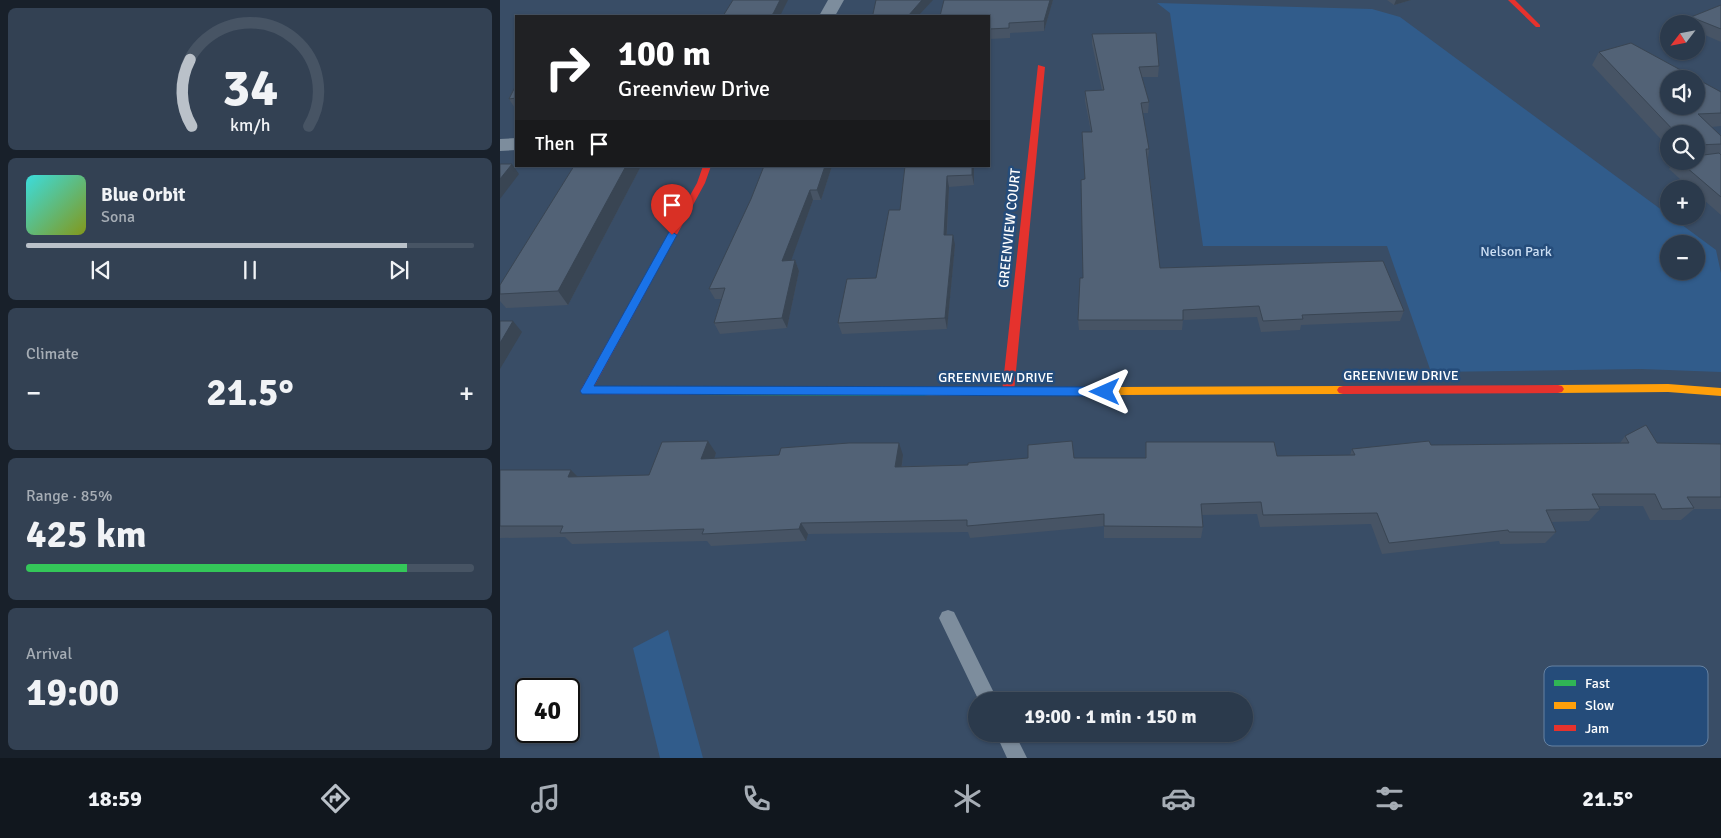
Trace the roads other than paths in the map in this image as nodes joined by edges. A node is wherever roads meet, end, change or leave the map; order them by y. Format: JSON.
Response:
{"nodes":[{"id":1,"x":836,"y":0,"type":"edge"},
{"id":2,"x":1511,"y":0,"type":"edge"},
{"id":3,"x":828,"y":15,"type":"edge"},
{"id":4,"x":1538,"y":26,"type":"dead end"},
{"id":5,"x":1041,"y":67,"type":"dead end"},
{"id":6,"x":515,"y":144,"type":"edge"},
{"id":7,"x":500,"y":145,"type":"edge"},
{"id":8,"x":706,"y":167,"type":"edge"},
{"id":9,"x":1008,"y":392,"type":"junction"},
{"id":10,"x":1721,"y":392,"type":"edge"},
{"id":11,"x":948,"y":618,"type":"dead end"},
{"id":12,"x":985,"y":692,"type":"edge"},
{"id":13,"x":1009,"y":742,"type":"edge"},
{"id":14,"x":1017,"y":758,"type":"edge"}],
"edges":[{"from":1,"to":3,"type":"street"},
{"from":2,"to":4,"type":"street"},
{"from":5,"to":9,"type":"street","name":"GREENVIEW COURT"},
{"from":6,"to":7,"type":"street"},
{"from":8,"to":9,"type":"street","name":"GREENVIEW DRIVE"},
{"from":9,"to":10,"type":"street","name":"GREENVIEW DRIVE"},
{"from":11,"to":12,"type":"lane"},
{"from":13,"to":14,"type":"lane"}]}
